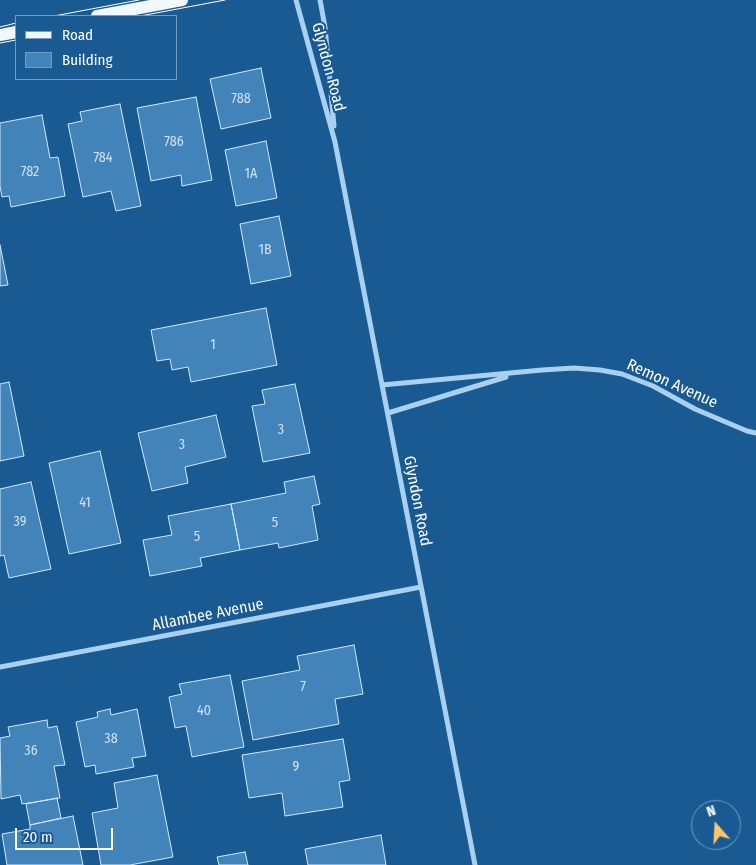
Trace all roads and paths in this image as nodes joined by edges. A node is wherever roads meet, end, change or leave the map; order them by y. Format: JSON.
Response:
{"nodes":[{"id":1,"x":182,"y":0,"type":"edge"},
{"id":2,"x":296,"y":0,"type":"edge"},
{"id":3,"x":320,"y":0,"type":"edge"},
{"id":4,"x":103,"y":15,"type":"edge"},
{"id":5,"x":15,"y":32,"type":"edge"},
{"id":6,"x":0,"y":35,"type":"edge"},
{"id":7,"x":335,"y":142,"type":"junction"},
{"id":8,"x":516,"y":374,"type":"junction"},
{"id":9,"x":382,"y":385,"type":"junction"},
{"id":10,"x":388,"y":412,"type":"junction"},
{"id":11,"x":756,"y":433,"type":"edge"},
{"id":12,"x":420,"y":587,"type":"junction"},
{"id":13,"x":0,"y":668,"type":"edge"},
{"id":14,"x":475,"y":865,"type":"edge"}],
"edges":[{"from":1,"to":4,"type":"main road"},
{"from":2,"to":7,"type":"street","name":"Glyndon Road"},
{"from":3,"to":7,"type":"street","name":"Glyndon Road"},
{"from":5,"to":6,"type":"main road"},
{"from":7,"to":9,"type":"street","name":"Glyndon Road"},
{"from":8,"to":9,"type":"street","name":"Remon Avenue"},
{"from":8,"to":10,"type":"street","name":"Remon Avenue"},
{"from":8,"to":11,"type":"street","name":"Remon Avenue"},
{"from":9,"to":10,"type":"street","name":"Glyndon Road"},
{"from":10,"to":12,"type":"street","name":"Glyndon Road"},
{"from":12,"to":13,"type":"street","name":"Allambee Avenue"},
{"from":12,"to":14,"type":"street","name":"Glyndon Road"}]}
